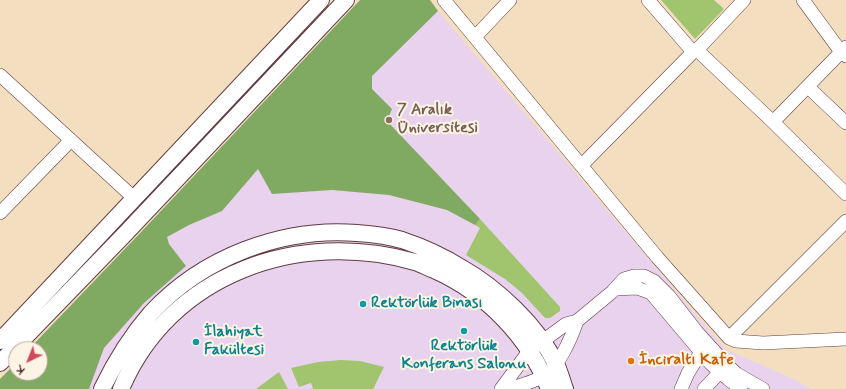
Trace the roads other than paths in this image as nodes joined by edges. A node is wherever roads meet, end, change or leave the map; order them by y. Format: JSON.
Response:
{"nodes":[{"id":1,"x":346,"y":0,"type":"edge"},
{"id":2,"x":444,"y":0,"type":"edge"},
{"id":3,"x":510,"y":0,"type":"edge"},
{"id":4,"x":648,"y":0,"type":"edge"},
{"id":5,"x":744,"y":0,"type":"edge"},
{"id":6,"x":803,"y":0,"type":"edge"},
{"id":7,"x":315,"y":2,"type":"edge"},
{"id":8,"x":329,"y":18,"type":"junction"},
{"id":9,"x":475,"y":37,"type":"junction"},
{"id":10,"x":695,"y":51,"type":"junction"},
{"id":11,"x":844,"y":52,"type":"edge"},
{"id":12,"x":0,"y":75,"type":"edge"},
{"id":13,"x":808,"y":87,"type":"junction"},
{"id":14,"x":773,"y":122,"type":"junction"},
{"id":15,"x":846,"y":123,"type":"edge"},
{"id":16,"x":71,"y":140,"type":"junction"},
{"id":17,"x":582,"y":165,"type":"junction"},
{"id":18,"x":846,"y":194,"type":"edge"},
{"id":19,"x":134,"y":198,"type":"junction"},
{"id":20,"x":0,"y":213,"type":"edge"},
{"id":21,"x":846,"y":221,"type":"edge"},
{"id":22,"x":615,"y":289,"type":"junction"},
{"id":23,"x":577,"y":321,"type":"junction"},
{"id":24,"x":729,"y":338,"type":"junction"},
{"id":25,"x":846,"y":339,"type":"edge"},
{"id":26,"x":0,"y":341,"type":"edge"},
{"id":27,"x":542,"y":341,"type":"junction"},
{"id":28,"x":529,"y":351,"type":"junction"},
{"id":29,"x":701,"y":352,"type":"junction"},
{"id":30,"x":0,"y":363,"type":"edge"},
{"id":31,"x":556,"y":364,"type":"junction"},
{"id":32,"x":720,"y":372,"type":"junction"},
{"id":33,"x":546,"y":383,"type":"edge"},
{"id":34,"x":102,"y":389,"type":"edge"},
{"id":35,"x":121,"y":389,"type":"edge"},
{"id":36,"x":501,"y":389,"type":"edge"},
{"id":37,"x":509,"y":389,"type":"edge"},
{"id":38,"x":565,"y":389,"type":"edge"},
{"id":39,"x":681,"y":389,"type":"edge"},
{"id":40,"x":704,"y":389,"type":"edge"},
{"id":41,"x":742,"y":389,"type":"edge"},
{"id":42,"x":763,"y":389,"type":"edge"}],
"edges":[{"from":1,"to":8,"type":"street"},
{"from":2,"to":9,"type":"street"},
{"from":3,"to":9,"type":"street"},
{"from":4,"to":10,"type":"street"},
{"from":5,"to":10,"type":"street"},
{"from":6,"to":11,"type":"street"},
{"from":7,"to":8,"type":"street"},
{"from":7,"to":19,"type":"street"},
{"from":8,"to":30,"type":"street"},
{"from":9,"to":17,"type":"street"},
{"from":10,"to":14,"type":"street"},
{"from":10,"to":17,"type":"street"},
{"from":11,"to":13,"type":"street"},
{"from":12,"to":16,"type":"street"},
{"from":13,"to":14,"type":"street"},
{"from":13,"to":15,"type":"street"},
{"from":14,"to":18,"type":"street"},
{"from":16,"to":19,"type":"street"},
{"from":16,"to":20,"type":"street"},
{"from":17,"to":24,"type":"street"},
{"from":19,"to":26,"type":"street"},
{"from":21,"to":24,"type":"street"},
{"from":22,"to":23,"type":"street"},
{"from":22,"to":29,"type":"street"},
{"from":22,"to":42,"type":"street"},
{"from":23,"to":27,"type":"street"},
{"from":23,"to":31,"type":"street"},
{"from":24,"to":25,"type":"street"},
{"from":27,"to":28,"type":"street"},
{"from":27,"to":31,"type":"street"},
{"from":27,"to":34,"type":"street"},
{"from":28,"to":33,"type":"street"},
{"from":28,"to":35,"type":"street"},
{"from":28,"to":36,"type":"street"},
{"from":29,"to":32,"type":"street"},
{"from":29,"to":39,"type":"street"},
{"from":31,"to":33,"type":"street"},
{"from":31,"to":38,"type":"street"},
{"from":32,"to":40,"type":"street"},
{"from":32,"to":41,"type":"street"},
{"from":33,"to":37,"type":"street"}]}
